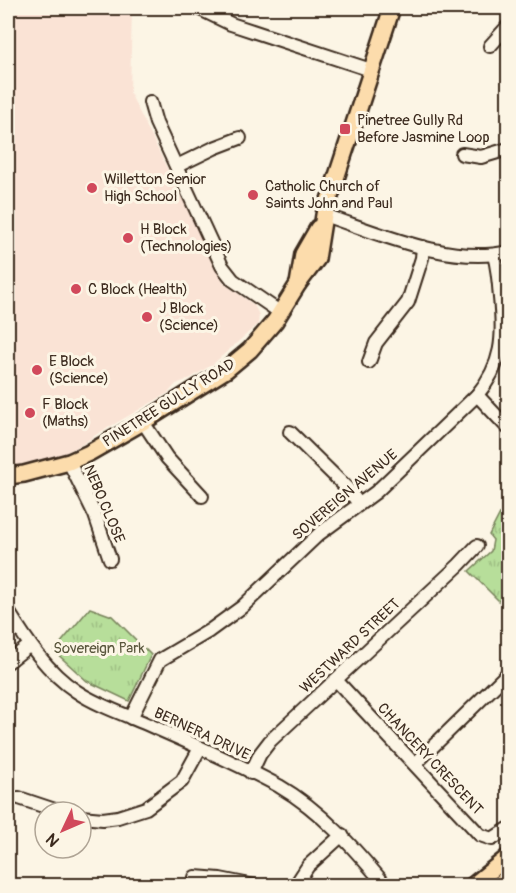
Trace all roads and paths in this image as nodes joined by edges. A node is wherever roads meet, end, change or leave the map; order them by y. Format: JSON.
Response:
{"nodes":[{"id":1,"x":392,"y":8,"type":"edge"},
{"id":2,"x":205,"y":9,"type":"edge"},
{"id":3,"x":508,"y":26,"type":"edge"},
{"id":4,"x":490,"y":46,"type":"dead end"},
{"id":5,"x":371,"y":70,"type":"junction"},
{"id":6,"x":150,"y":102,"type":"dead end"},
{"id":7,"x":240,"y":138,"type":"dead end"},
{"id":8,"x":508,"y":149,"type":"edge"},
{"id":9,"x":462,"y":154,"type":"dead end"},
{"id":10,"x":177,"y":166,"type":"junction"},
{"id":11,"x":324,"y":215,"type":"junction"},
{"id":12,"x":423,"y":247,"type":"junction"},
{"id":13,"x":508,"y":252,"type":"edge"},
{"id":14,"x":494,"y":255,"type":"junction"},
{"id":15,"x":281,"y":313,"type":"junction"},
{"id":16,"x":369,"y":362,"type":"dead end"},
{"id":17,"x":477,"y":395,"type":"junction"},
{"id":18,"x":142,"y":422,"type":"junction"},
{"id":19,"x":508,"y":428,"type":"edge"},
{"id":20,"x":290,"y":432,"type":"dead end"},
{"id":21,"x":69,"y":462,"type":"junction"},
{"id":22,"x":8,"y":476,"type":"edge"},
{"id":23,"x":202,"y":495,"type":"dead end"},
{"id":24,"x":359,"y":504,"type":"junction"},
{"id":25,"x":477,"y":546,"type":"dead end"},
{"id":26,"x":110,"y":559,"type":"dead end"},
{"id":27,"x":8,"y":611,"type":"edge"},
{"id":28,"x":30,"y":645,"type":"junction"},
{"id":29,"x":8,"y":662,"type":"edge"},
{"id":30,"x":508,"y":673,"type":"edge"},
{"id":31,"x":336,"y":680,"type":"junction"},
{"id":32,"x":131,"y":718,"type":"junction"},
{"id":33,"x":200,"y":748,"type":"junction"},
{"id":34,"x":415,"y":764,"type":"junction"},
{"id":35,"x":251,"y":773,"type":"junction"},
{"id":36,"x":19,"y":798,"type":"dead end"},
{"id":37,"x":33,"y":803,"type":"edge"},
{"id":38,"x":93,"y":818,"type":"edge"},
{"id":39,"x":508,"y":829,"type":"edge"},
{"id":40,"x":342,"y":835,"type":"junction"},
{"id":41,"x":508,"y":857,"type":"edge"},
{"id":42,"x":195,"y":877,"type":"dead end"},
{"id":43,"x":508,"y":877,"type":"edge"},
{"id":44,"x":255,"y":885,"type":"edge"},
{"id":45,"x":295,"y":885,"type":"edge"},
{"id":46,"x":386,"y":885,"type":"edge"},
{"id":47,"x":472,"y":885,"type":"edge"},
{"id":48,"x":497,"y":885,"type":"edge"}],
"edges":[{"from":1,"to":5,"type":"main road","name":"PINETREE GULLY ROAD"},
{"from":2,"to":5,"type":"street"},
{"from":3,"to":4,"type":"street"},
{"from":5,"to":11,"type":"main road","name":"PINETREE GULLY ROAD"},
{"from":6,"to":10,"type":"street"},
{"from":7,"to":10,"type":"street"},
{"from":8,"to":9,"type":"street"},
{"from":10,"to":15,"type":"street"},
{"from":11,"to":12,"type":"street"},
{"from":11,"to":15,"type":"main road","name":"PINETREE GULLY ROAD"},
{"from":12,"to":14,"type":"street"},
{"from":12,"to":16,"type":"street"},
{"from":13,"to":14,"type":"street"},
{"from":14,"to":17,"type":"street","name":"SOVEREIGN AVENUE"},
{"from":15,"to":18,"type":"main road","name":"PINETREE GULLY ROAD"},
{"from":17,"to":19,"type":"street"},
{"from":17,"to":24,"type":"street","name":"SOVEREIGN AVENUE"},
{"from":18,"to":21,"type":"main road","name":"PINETREE GULLY ROAD"},
{"from":18,"to":23,"type":"street"},
{"from":20,"to":24,"type":"street"},
{"from":21,"to":22,"type":"main road","name":"PINETREE GULLY ROAD"},
{"from":21,"to":26,"type":"street","name":"NEBO CLOSE"},
{"from":24,"to":32,"type":"street","name":"SOVEREIGN AVENUE"},
{"from":25,"to":31,"type":"street","name":"WESTWARD STREET"},
{"from":27,"to":28,"type":"street","name":"BERNERA DRIVE"},
{"from":28,"to":29,"type":"street"},
{"from":28,"to":32,"type":"street","name":"BERNERA DRIVE"},
{"from":30,"to":34,"type":"street"},
{"from":31,"to":34,"type":"street","name":"CHANCERY CRESCENT"},
{"from":31,"to":35,"type":"street","name":"WESTWARD STREET"},
{"from":32,"to":33,"type":"street","name":"BERNERA DRIVE"},
{"from":33,"to":35,"type":"street","name":"BERNERA DRIVE"},
{"from":33,"to":38,"type":"street"},
{"from":34,"to":39,"type":"street","name":"CHANCERY CRESCENT"},
{"from":35,"to":40,"type":"street","name":"BERNERA DRIVE"},
{"from":36,"to":37,"type":"street"},
{"from":40,"to":45,"type":"street"},
{"from":40,"to":46,"type":"street","name":"BERNERA DRIVE"},
{"from":41,"to":47,"type":"main road"},
{"from":42,"to":44,"type":"street"},
{"from":43,"to":48,"type":"main road"}]}
